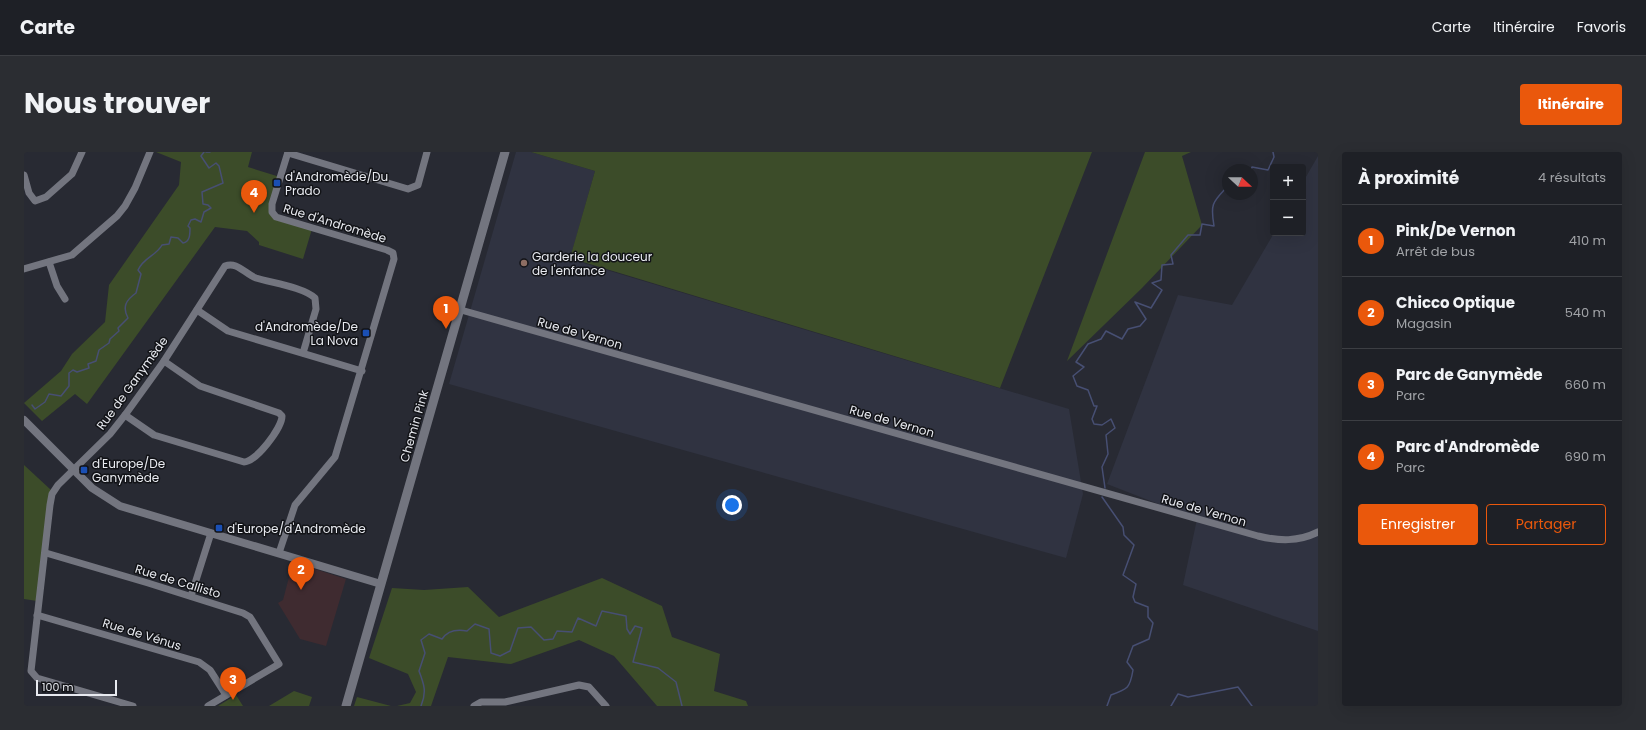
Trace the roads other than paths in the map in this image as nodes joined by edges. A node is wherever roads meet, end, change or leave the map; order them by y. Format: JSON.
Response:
{"nodes":[{"id":1,"x":82,"y":152,"type":"edge"},
{"id":2,"x":150,"y":152,"type":"edge"},
{"id":3,"x":428,"y":152,"type":"edge"},
{"id":4,"x":505,"y":152,"type":"edge"},
{"id":5,"x":288,"y":153,"type":"edge"},
{"id":6,"x":24,"y":175,"type":"edge"},
{"id":7,"x":49,"y":262,"type":"junction"},
{"id":8,"x":24,"y":269,"type":"edge"},
{"id":9,"x":65,"y":299,"type":"dead end"},
{"id":10,"x":197,"y":310,"type":"junction"},
{"id":11,"x":461,"y":310,"type":"junction"},
{"id":12,"x":303,"y":353,"type":"junction"},
{"id":13,"x":164,"y":361,"type":"junction"},
{"id":14,"x":362,"y":371,"type":"junction"},
{"id":15,"x":125,"y":415,"type":"junction"},
{"id":16,"x":24,"y":420,"type":"edge"},
{"id":17,"x":73,"y":469,"type":"junction"},
{"id":18,"x":1318,"y":532,"type":"edge"},
{"id":19,"x":211,"y":533,"type":"junction"},
{"id":20,"x":46,"y":553,"type":"junction"},
{"id":21,"x":279,"y":553,"type":"junction"},
{"id":22,"x":381,"y":584,"type":"junction"},
{"id":23,"x":191,"y":596,"type":"junction"},
{"id":24,"x":37,"y":615,"type":"junction"},
{"id":25,"x":226,"y":695,"type":"junction"},
{"id":26,"x":133,"y":706,"type":"edge"},
{"id":27,"x":208,"y":706,"type":"edge"},
{"id":28,"x":346,"y":706,"type":"edge"},
{"id":29,"x":474,"y":706,"type":"edge"},
{"id":30,"x":606,"y":706,"type":"edge"}],
"edges":[{"from":1,"to":6,"type":"street"},
{"from":2,"to":7,"type":"street"},
{"from":3,"to":5,"type":"street"},
{"from":4,"to":11,"type":"main road","name":"Chemin Pink"},
{"from":5,"to":14,"type":"street","name":"Rue d'Andromède"},
{"from":7,"to":8,"type":"street"},
{"from":7,"to":9,"type":"street"},
{"from":10,"to":12,"type":"street"},
{"from":10,"to":12,"type":"street","name":"Rue de Ganymède"},
{"from":10,"to":13,"type":"street","name":"Rue de Ganymède"},
{"from":11,"to":18,"type":"street","name":"Rue de Vernon"},
{"from":11,"to":22,"type":"main road","name":"Chemin Pink"},
{"from":12,"to":14,"type":"street"},
{"from":13,"to":15,"type":"street","name":"Rue de Ganymède"},
{"from":13,"to":15,"type":"street"},
{"from":14,"to":21,"type":"street","name":"Rue d'Andromède"},
{"from":15,"to":17,"type":"street","name":"Rue de Ganymède"},
{"from":16,"to":17,"type":"street"},
{"from":17,"to":19,"type":"street"},
{"from":17,"to":20,"type":"street","name":"Rue de Ganymède"},
{"from":19,"to":21,"type":"street"},
{"from":19,"to":23,"type":"street"},
{"from":20,"to":23,"type":"street","name":"Rue de Callisto"},
{"from":20,"to":24,"type":"street","name":"Rue de Ganymède"},
{"from":21,"to":22,"type":"street"},
{"from":22,"to":28,"type":"main road","name":"Chemin Pink"},
{"from":23,"to":25,"type":"street","name":"Rue de Callisto"},
{"from":24,"to":25,"type":"street","name":"Rue de Vénus"},
{"from":24,"to":26,"type":"street","name":"Rue de Ganymède"},
{"from":25,"to":27,"type":"street"},
{"from":29,"to":30,"type":"street"}]}
